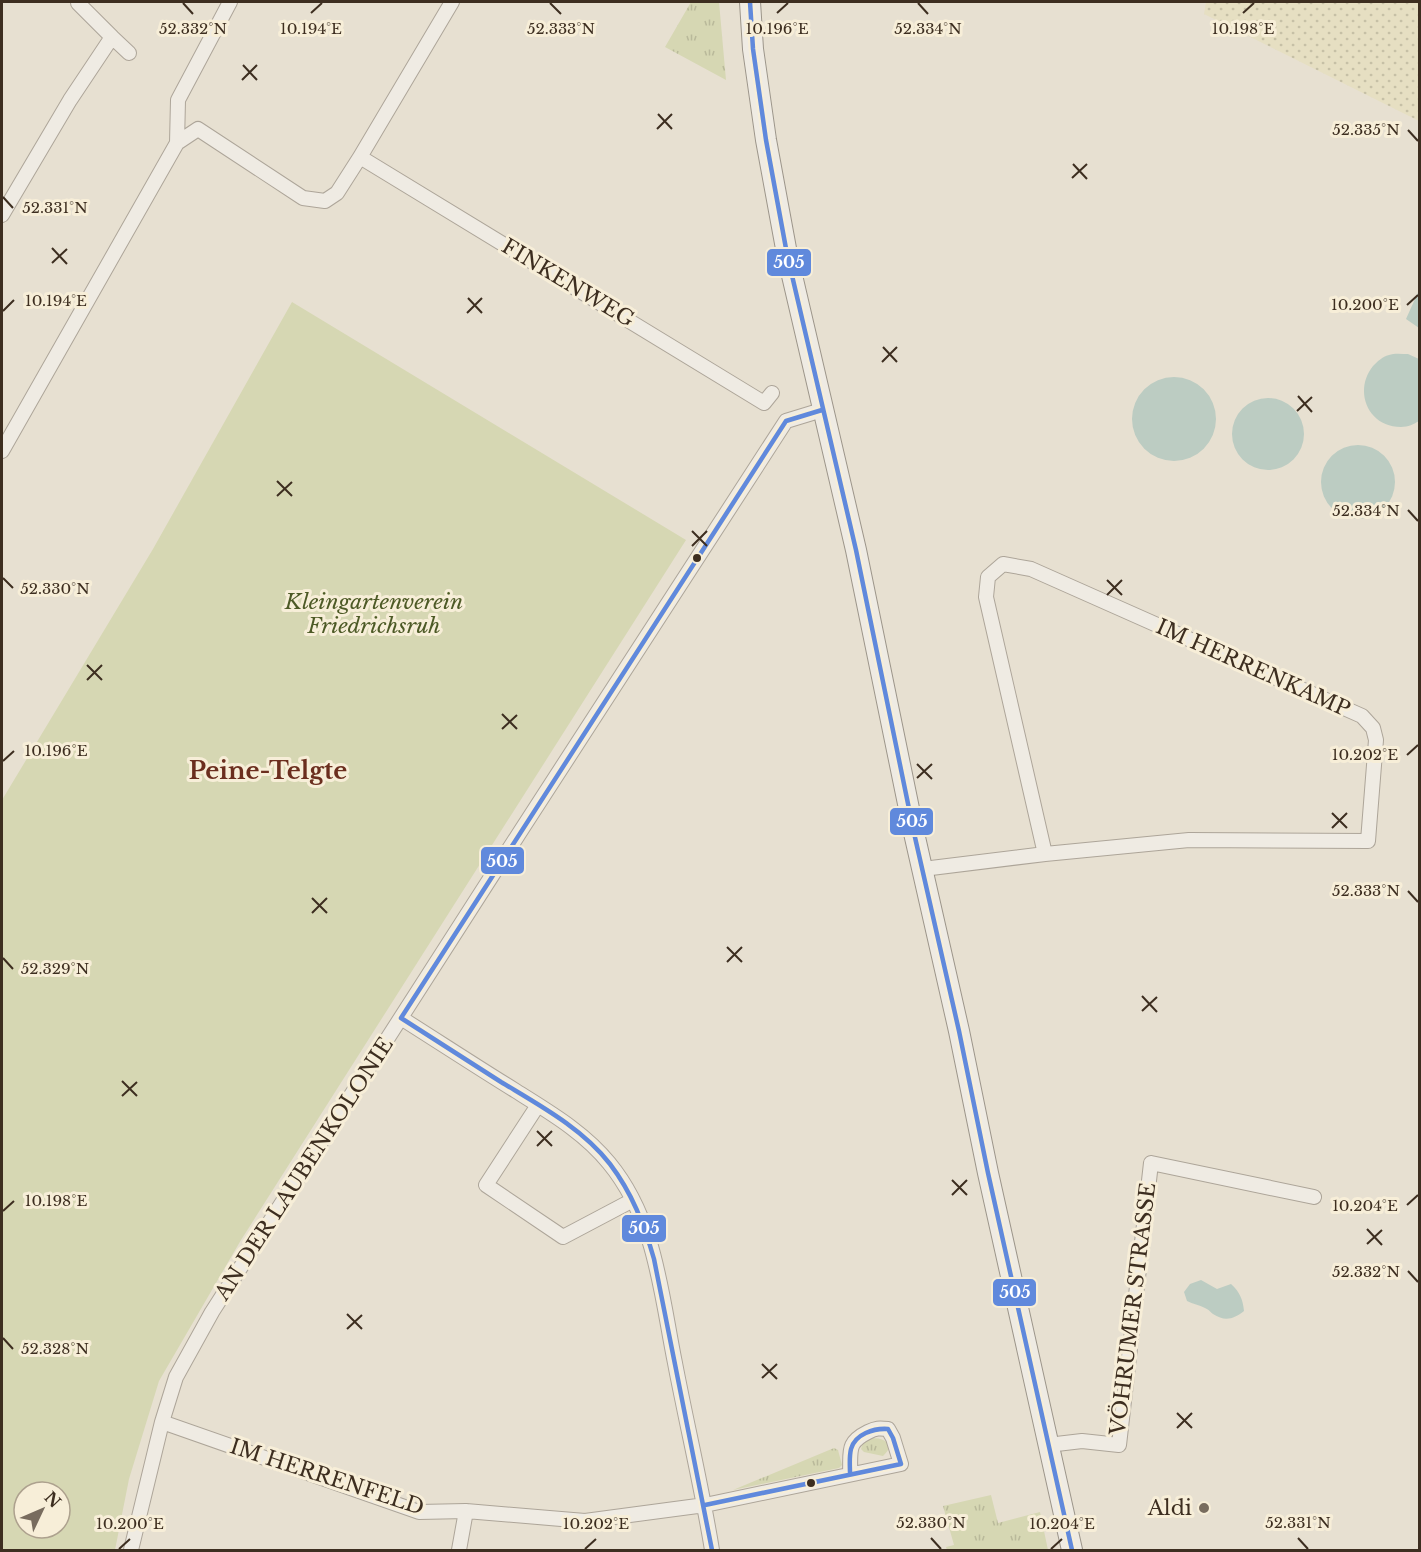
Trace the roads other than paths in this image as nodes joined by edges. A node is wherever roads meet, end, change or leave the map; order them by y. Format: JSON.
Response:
{"nodes":[{"id":1,"x":230,"y":2,"type":"edge"},
{"id":2,"x":452,"y":2,"type":"edge"},
{"id":3,"x":750,"y":2,"type":"edge"},
{"id":4,"x":78,"y":3,"type":"edge"},
{"id":5,"x":112,"y":37,"type":"junction"},
{"id":6,"x":129,"y":53,"type":"dead end"},
{"id":7,"x":177,"y":143,"type":"junction"},
{"id":8,"x":360,"y":157,"type":"junction"},
{"id":9,"x":2,"y":215,"type":"edge"},
{"id":10,"x":772,"y":393,"type":"dead end"},
{"id":11,"x":822,"y":410,"type":"junction"},
{"id":12,"x":3,"y":445,"type":"edge"},
{"id":13,"x":1045,"y":854,"type":"junction"},
{"id":14,"x":923,"y":869,"type":"junction"},
{"id":15,"x":401,"y":1018,"type":"junction"},
{"id":16,"x":538,"y":1106,"type":"junction"},
{"id":17,"x":1314,"y":1197,"type":"dead end"},
{"id":18,"x":633,"y":1200,"type":"junction"},
{"id":19,"x":162,"y":1422,"type":"junction"},
{"id":20,"x":1048,"y":1445,"type":"junction"},
{"id":21,"x":850,"y":1474,"type":"dead end"},
{"id":22,"x":705,"y":1505,"type":"junction"},
{"id":23,"x":466,"y":1511,"type":"junction"},
{"id":24,"x":131,"y":1551,"type":"edge"},
{"id":25,"x":459,"y":1551,"type":"edge"},
{"id":26,"x":712,"y":1551,"type":"edge"},
{"id":27,"x":1072,"y":1551,"type":"edge"}],
"edges":[{"from":1,"to":7,"type":"street"},
{"from":2,"to":8,"type":"street"},
{"from":3,"to":11,"type":"main road"},
{"from":4,"to":5,"type":"street"},
{"from":5,"to":6,"type":"street"},
{"from":5,"to":9,"type":"street"},
{"from":7,"to":8,"type":"street"},
{"from":7,"to":12,"type":"street"},
{"from":8,"to":10,"type":"street","name":"FINKENWEG"},
{"from":11,"to":14,"type":"main road"},
{"from":11,"to":15,"type":"street","name":"AN DER LAUBENKOLONIE"},
{"from":13,"to":13,"type":"street","name":"IM HERRENKAMP"},
{"from":13,"to":14,"type":"street","name":"IM HERRENKAMP"},
{"from":14,"to":20,"type":"main road"},
{"from":15,"to":16,"type":"street"},
{"from":15,"to":19,"type":"street","name":"AN DER LAUBENKOLONIE"},
{"from":16,"to":18,"type":"street"},
{"from":16,"to":18,"type":"street"},
{"from":17,"to":20,"type":"street","name":"VÖHRUMER STRASSE"},
{"from":18,"to":22,"type":"street"},
{"from":19,"to":23,"type":"street","name":"IM HERRENFELD"},
{"from":19,"to":24,"type":"street","name":"AN DER LAUBENKOLONIE"},
{"from":20,"to":27,"type":"main road"},
{"from":21,"to":22,"type":"street","name":"IM HERRENFELD"},
{"from":22,"to":23,"type":"street","name":"IM HERRENFELD"},
{"from":22,"to":26,"type":"street"},
{"from":23,"to":25,"type":"street"}]}
